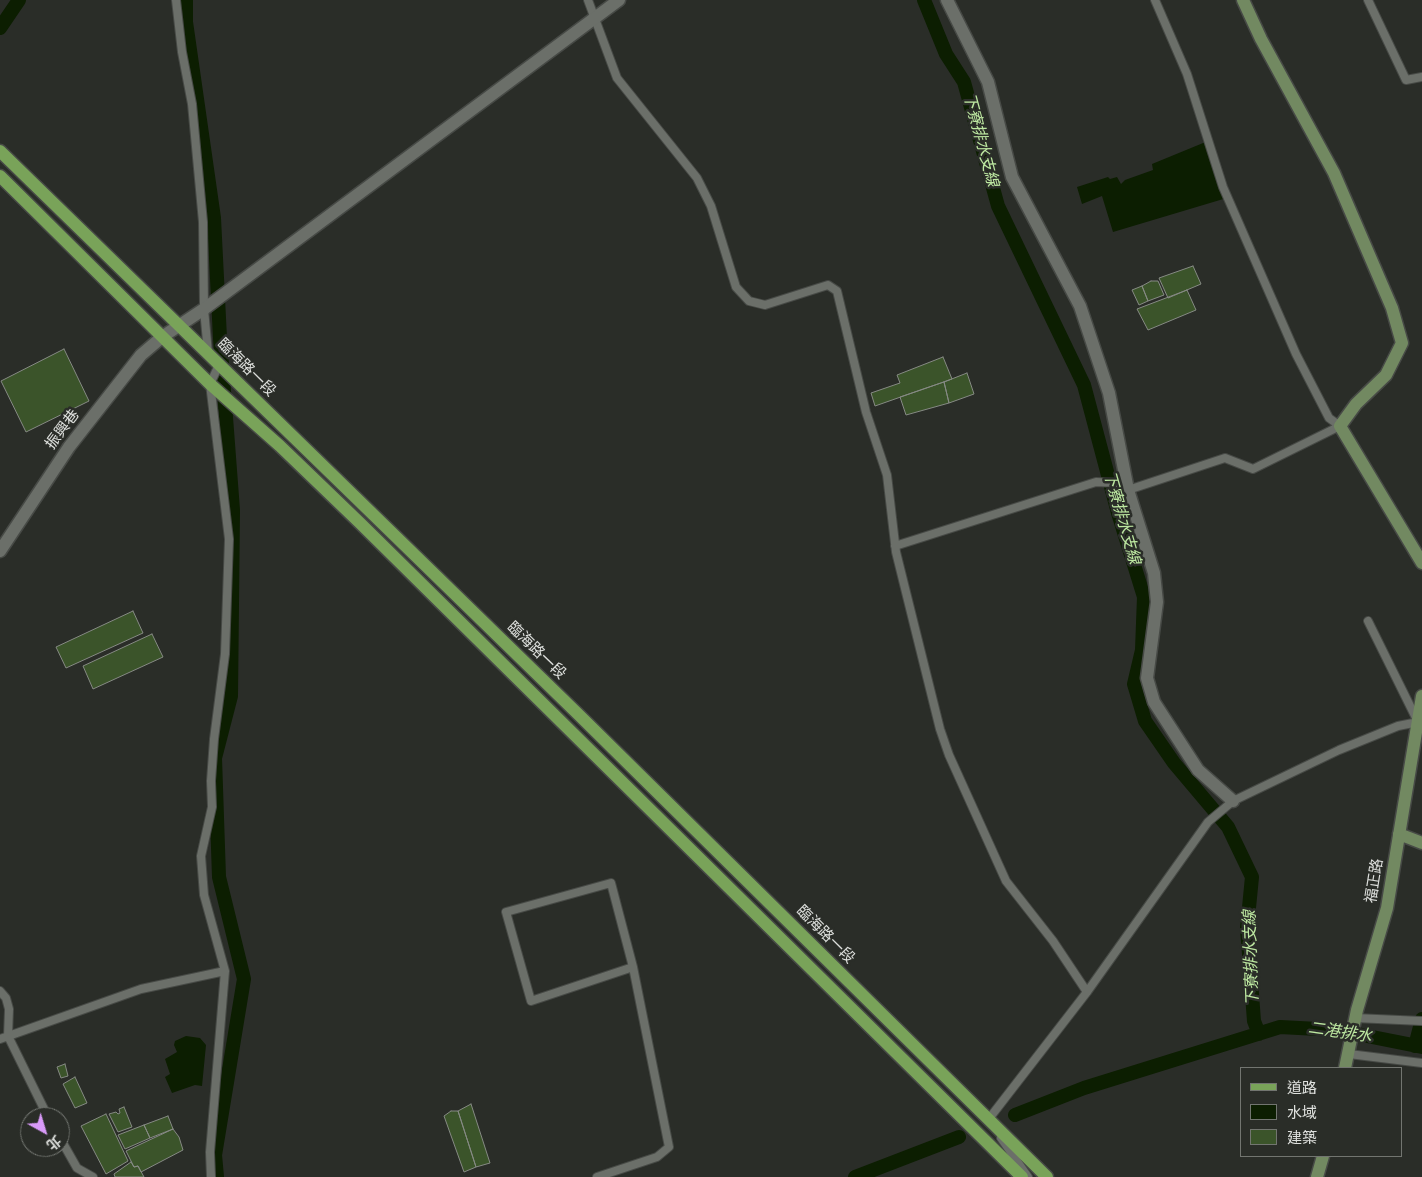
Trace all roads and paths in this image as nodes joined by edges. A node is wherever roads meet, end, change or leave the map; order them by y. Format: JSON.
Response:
{"nodes":[{"id":1,"x":176,"y":0,"type":"edge"},
{"id":2,"x":588,"y":0,"type":"edge"},
{"id":3,"x":619,"y":0,"type":"edge"},
{"id":4,"x":947,"y":0,"type":"edge"},
{"id":5,"x":1155,"y":0,"type":"edge"},
{"id":6,"x":1243,"y":0,"type":"edge"},
{"id":7,"x":1368,"y":0,"type":"edge"},
{"id":8,"x":594,"y":19,"type":"junction"},
{"id":9,"x":1422,"y":78,"type":"edge"},
{"id":10,"x":0,"y":151,"type":"edge"},
{"id":11,"x":0,"y":176,"type":"edge"},
{"id":12,"x":204,"y":309,"type":"junction"},
{"id":13,"x":180,"y":325,"type":"junction"},
{"id":14,"x":162,"y":337,"type":"junction"},
{"id":15,"x":208,"y":353,"type":"junction"},
{"id":16,"x":219,"y":365,"type":"junction"},
{"id":17,"x":210,"y":384,"type":"junction"},
{"id":18,"x":1340,"y":426,"type":"junction"},
{"id":19,"x":1128,"y":490,"type":"junction"},
{"id":20,"x":895,"y":546,"type":"junction"},
{"id":21,"x":0,"y":551,"type":"edge"},
{"id":22,"x":1422,"y":563,"type":"edge"},
{"id":23,"x":1368,"y":621,"type":"dead end"},
{"id":24,"x":1422,"y":696,"type":"edge"},
{"id":25,"x":1418,"y":722,"type":"junction"},
{"id":26,"x":1232,"y":801,"type":"junction"},
{"id":27,"x":1399,"y":834,"type":"junction"},
{"id":28,"x":1422,"y":843,"type":"edge"},
{"id":29,"x":633,"y":967,"type":"junction"},
{"id":30,"x":225,"y":971,"type":"junction"},
{"id":31,"x":0,"y":992,"type":"edge"},
{"id":32,"x":1087,"y":992,"type":"junction"},
{"id":33,"x":1355,"y":1021,"type":"junction"},
{"id":34,"x":1419,"y":1021,"type":"edge"},
{"id":35,"x":4,"y":1037,"type":"edge"},
{"id":36,"x":1349,"y":1051,"type":"junction"},
{"id":37,"x":1422,"y":1063,"type":"edge"},
{"id":38,"x":1345,"y":1067,"type":"edge"},
{"id":39,"x":42,"y":1107,"type":"edge"},
{"id":40,"x":988,"y":1120,"type":"junction"},
{"id":41,"x":70,"y":1156,"type":"edge"},
{"id":42,"x":1323,"y":1157,"type":"edge"},
{"id":43,"x":93,"y":1177,"type":"edge"},
{"id":44,"x":211,"y":1177,"type":"edge"},
{"id":45,"x":597,"y":1177,"type":"edge"},
{"id":46,"x":1022,"y":1177,"type":"edge"},
{"id":47,"x":1028,"y":1177,"type":"edge"},
{"id":48,"x":1047,"y":1177,"type":"edge"},
{"id":49,"x":1317,"y":1177,"type":"edge"}],
"edges":[{"from":1,"to":12,"type":"lane"},
{"from":2,"to":8,"type":"lane"},
{"from":3,"to":8,"type":"street","name":"振興巷"},
{"from":4,"to":19,"type":"street"},
{"from":5,"to":18,"type":"lane"},
{"from":6,"to":18,"type":"street"},
{"from":7,"to":9,"type":"lane"},
{"from":8,"to":12,"type":"street","name":"振興巷"},
{"from":8,"to":20,"type":"lane"},
{"from":10,"to":13,"type":"main road","name":"臨海路一段"},
{"from":11,"to":14,"type":"main road"},
{"from":12,"to":13,"type":"street","name":"振興巷"},
{"from":12,"to":15,"type":"lane"},
{"from":13,"to":14,"type":"street","name":"振興巷"},
{"from":13,"to":15,"type":"main road","name":"臨海路一段"},
{"from":14,"to":17,"type":"main road"},
{"from":14,"to":21,"type":"street","name":"振興巷"},
{"from":15,"to":16,"type":"main road","name":"臨海路一段"},
{"from":16,"to":17,"type":"lane"},
{"from":16,"to":40,"type":"main road","name":"臨海路一段"},
{"from":17,"to":30,"type":"lane"},
{"from":17,"to":46,"type":"main road"},
{"from":18,"to":19,"type":"lane"},
{"from":18,"to":22,"type":"street"},
{"from":19,"to":20,"type":"lane"},
{"from":19,"to":26,"type":"street"},
{"from":20,"to":32,"type":"lane"},
{"from":23,"to":25,"type":"lane"},
{"from":24,"to":25,"type":"street","name":"福正路"},
{"from":25,"to":26,"type":"lane"},
{"from":25,"to":27,"type":"street","name":"福正路"},
{"from":26,"to":32,"type":"lane"},
{"from":27,"to":28,"type":"street"},
{"from":27,"to":33,"type":"street","name":"福正路"},
{"from":29,"to":29,"type":"lane"},
{"from":29,"to":45,"type":"lane"},
{"from":30,"to":35,"type":"lane"},
{"from":30,"to":44,"type":"lane"},
{"from":31,"to":35,"type":"lane"},
{"from":32,"to":40,"type":"lane"},
{"from":33,"to":34,"type":"lane"},
{"from":33,"to":36,"type":"street","name":"福正路"},
{"from":35,"to":39,"type":"lane"},
{"from":36,"to":37,"type":"lane"},
{"from":36,"to":38,"type":"street","name":"福正路"},
{"from":40,"to":47,"type":"lane"},
{"from":40,"to":48,"type":"main road","name":"臨海路一段"},
{"from":41,"to":43,"type":"lane"},
{"from":42,"to":49,"type":"street"}]}
